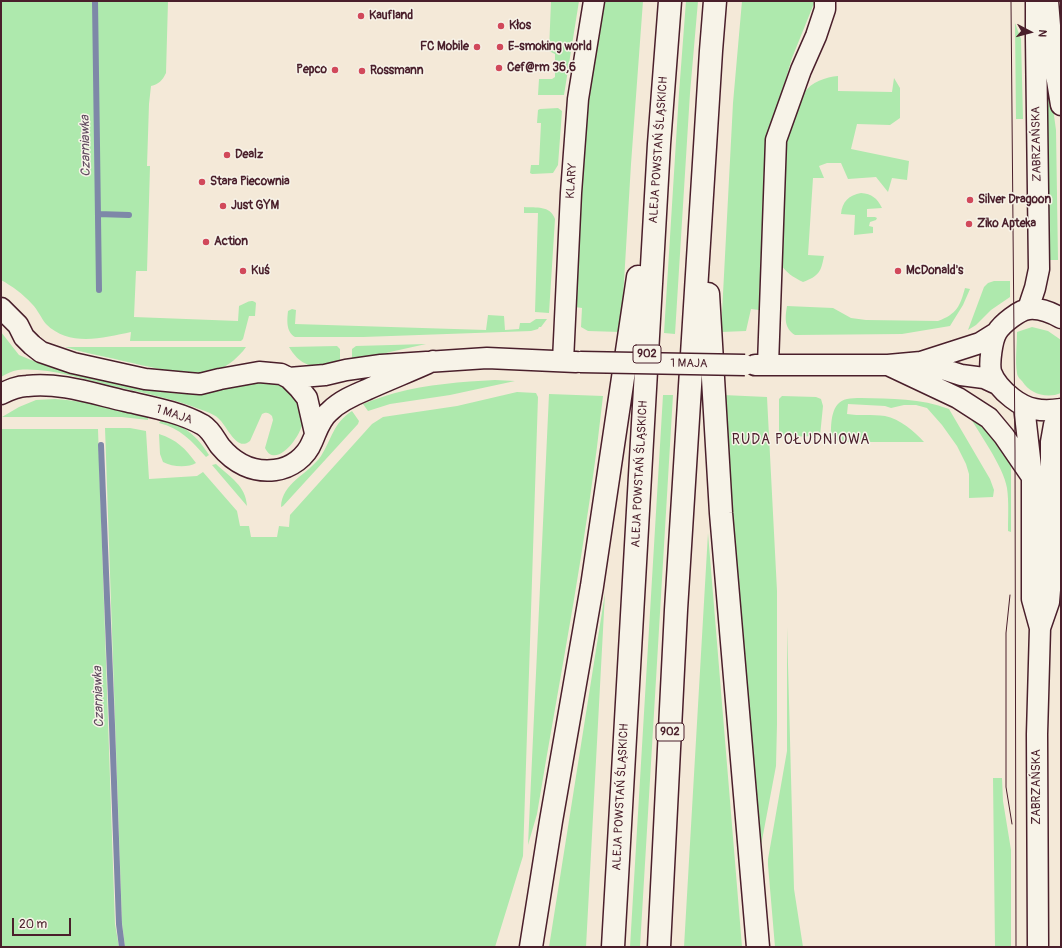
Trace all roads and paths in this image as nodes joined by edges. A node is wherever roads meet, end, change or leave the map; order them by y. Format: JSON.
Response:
{"nodes":[{"id":1,"x":594,"y":1,"type":"edge"},
{"id":2,"x":670,"y":1,"type":"edge"},
{"id":3,"x":715,"y":1,"type":"edge"},
{"id":4,"x":825,"y":1,"type":"edge"},
{"id":5,"x":1036,"y":1,"type":"edge"},
{"id":6,"x":1048,"y":1,"type":"edge"},
{"id":7,"x":1061,"y":104,"type":"edge"},
{"id":8,"x":659,"y":144,"type":"junction"},
{"id":9,"x":702,"y":192,"type":"junction"},
{"id":10,"x":1,"y":308,"type":"edge"},
{"id":11,"x":1028,"y":309,"type":"junction"},
{"id":12,"x":1061,"y":318,"type":"edge"},
{"id":13,"x":996,"y":333,"type":"junction"},
{"id":14,"x":433,"y":361,"type":"junction"},
{"id":15,"x":571,"y":362,"type":"junction"},
{"id":16,"x":921,"y":362,"type":"junction"},
{"id":17,"x":768,"y":365,"type":"junction"},
{"id":18,"x":888,"y":365,"type":"junction"},
{"id":19,"x":288,"y":378,"type":"junction"},
{"id":20,"x":997,"y":384,"type":"junction"},
{"id":21,"x":1,"y":394,"type":"edge"},
{"id":22,"x":1024,"y":406,"type":"junction"},
{"id":23,"x":1061,"y":409,"type":"edge"},
{"id":24,"x":316,"y":433,"type":"junction"},
{"id":25,"x":1032,"y":476,"type":"junction"},
{"id":26,"x":1056,"y":578,"type":"edge"},
{"id":27,"x":1040,"y":628,"type":"junction"},
{"id":28,"x":532,"y":947,"type":"edge"},
{"id":29,"x":613,"y":947,"type":"edge"},
{"id":30,"x":659,"y":947,"type":"edge"},
{"id":31,"x":758,"y":947,"type":"edge"},
{"id":32,"x":1038,"y":947,"type":"edge"}],
"edges":[{"from":1,"to":15,"type":"street","name":"KLARY"},
{"from":2,"to":8,"type":"main road","name":"ALEJA POWSTAŃ ŚLĄSKICH","number":"902"},
{"from":3,"to":9,"type":"main road","number":"902"},
{"from":4,"to":17,"type":"street"},
{"from":5,"to":11,"type":"street","name":"ZABRZAŃSKA"},
{"from":6,"to":7,"type":"street","name":"ZABRZAŃSKA"},
{"from":8,"to":28,"type":"main road"},
{"from":8,"to":29,"type":"main road","name":"ALEJA POWSTAŃ ŚLĄSKICH","number":"902"},
{"from":9,"to":30,"type":"main road","number":"902"},
{"from":9,"to":31,"type":"main road"},
{"from":10,"to":19,"type":"street","name":"1 MAJA"},
{"from":11,"to":12,"type":"street"},
{"from":11,"to":13,"type":"street","name":"1 MAJA"},
{"from":13,"to":16,"type":"street","name":"1 MAJA"},
{"from":13,"to":20,"type":"street"},
{"from":14,"to":15,"type":"street","name":"1 MAJA"},
{"from":14,"to":19,"type":"street","name":"1 MAJA"},
{"from":14,"to":24,"type":"street","name":"1 MAJA"},
{"from":15,"to":17,"type":"street","name":"1 MAJA","bridge":true},
{"from":16,"to":18,"type":"street","name":"1 MAJA"},
{"from":16,"to":20,"type":"street","name":"1 MAJA"},
{"from":17,"to":18,"type":"street","name":"1 MAJA"},
{"from":18,"to":25,"type":"street"},
{"from":19,"to":24,"type":"street","name":"1 MAJA"},
{"from":20,"to":22,"type":"street"},
{"from":21,"to":24,"type":"street","name":"1 MAJA"},
{"from":22,"to":23,"type":"street"},
{"from":22,"to":25,"type":"street","name":"ZABRZAŃSKA"},
{"from":23,"to":26,"type":"street","name":"ZABRZAŃSKA"},
{"from":25,"to":27,"type":"street","name":"ZABRZAŃSKA"},
{"from":26,"to":27,"type":"street","name":"ZABRZAŃSKA"},
{"from":27,"to":32,"type":"street","name":"ZABRZAŃSKA"}]}
